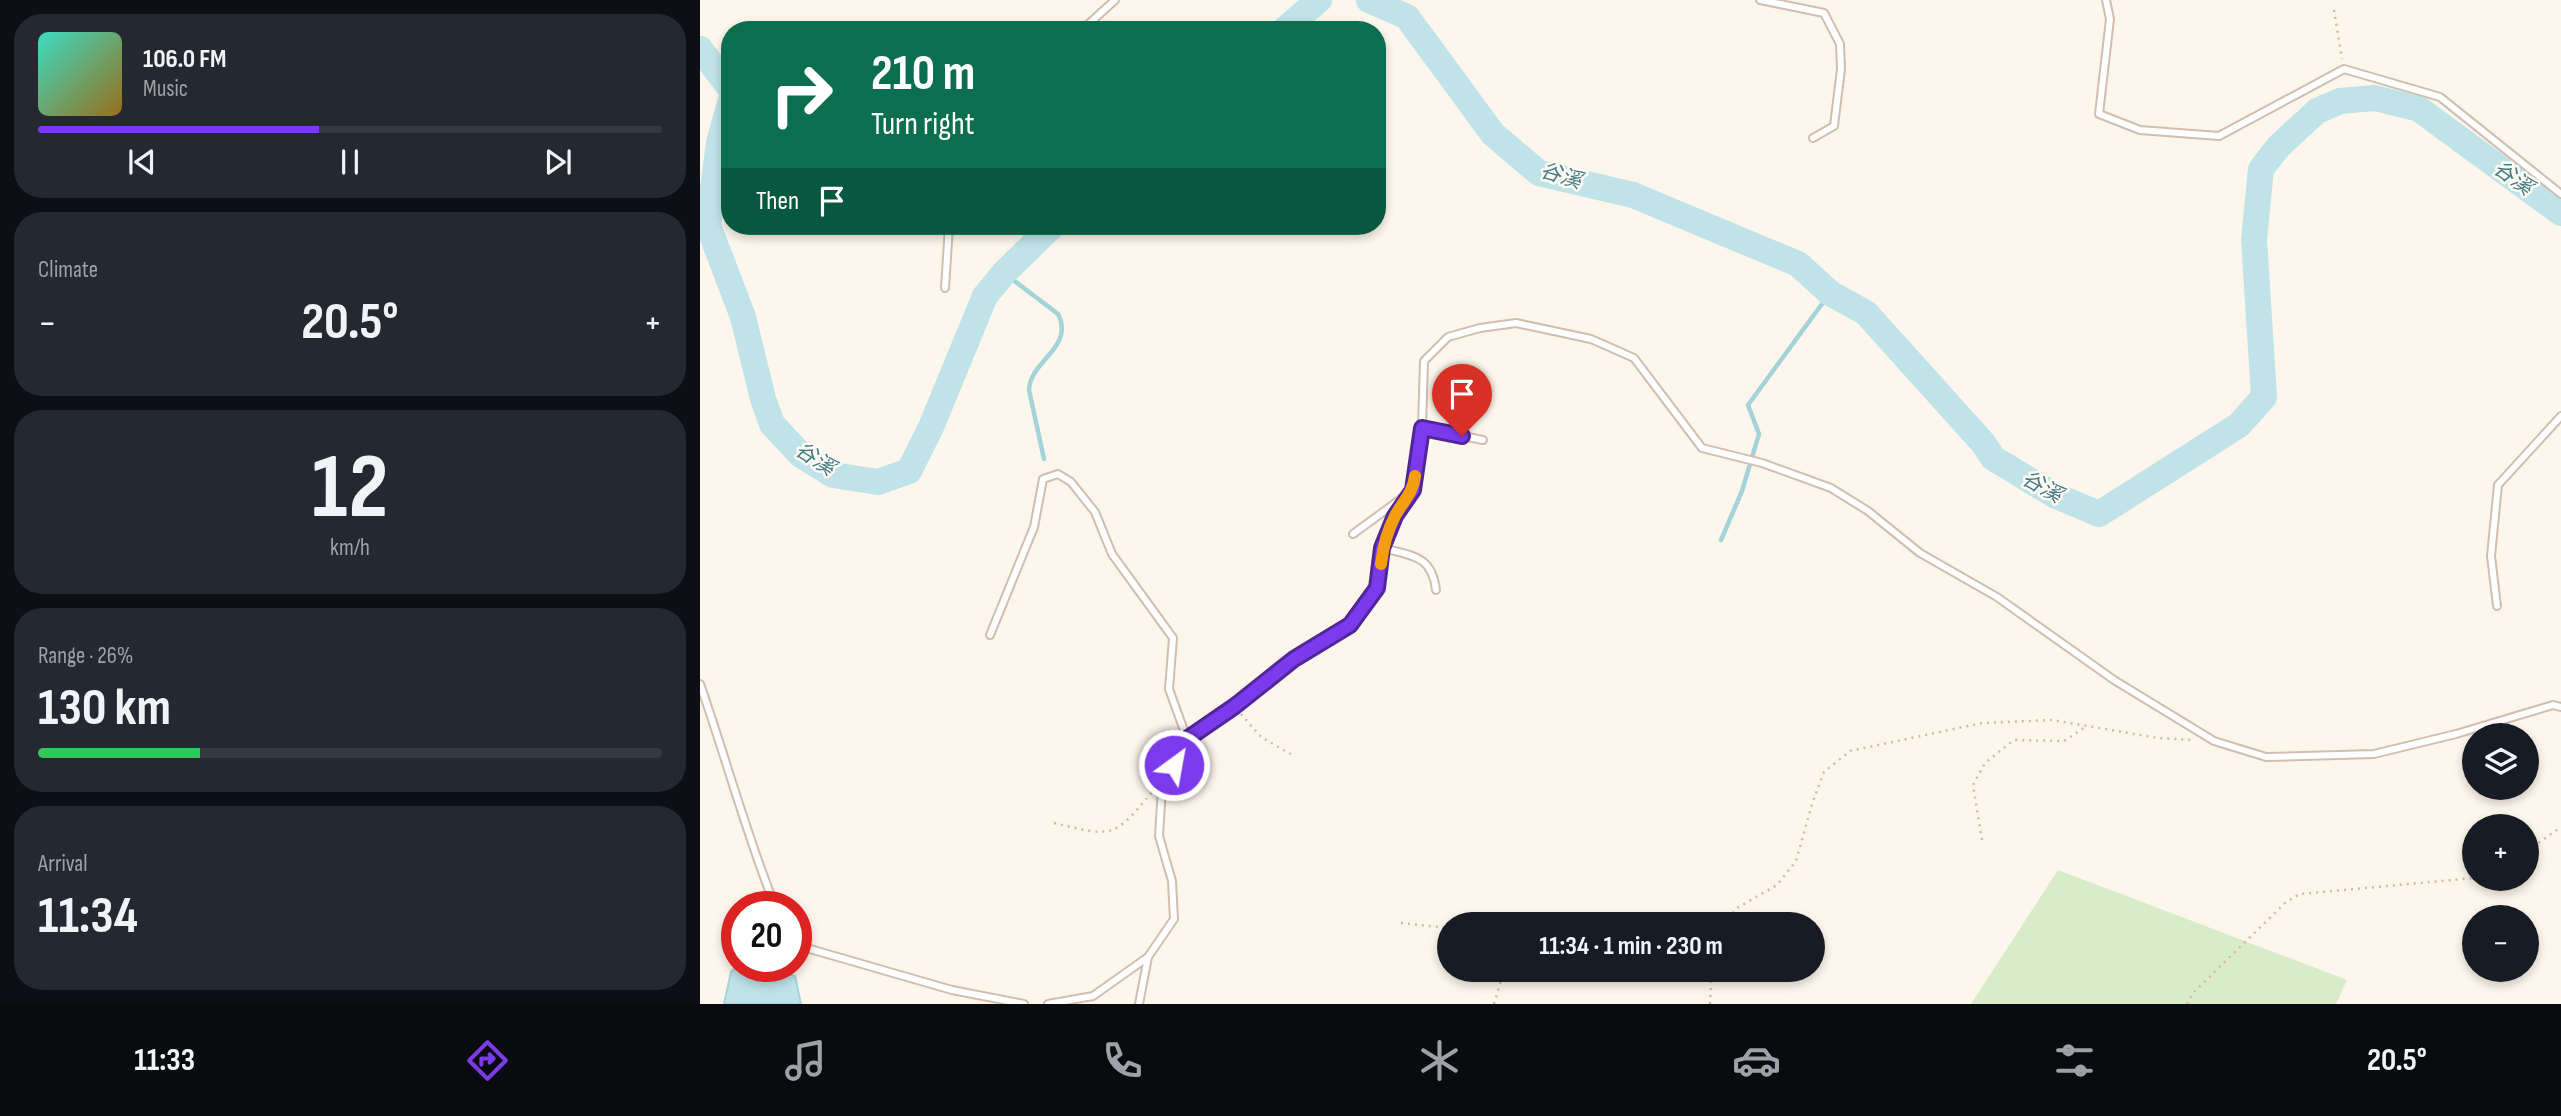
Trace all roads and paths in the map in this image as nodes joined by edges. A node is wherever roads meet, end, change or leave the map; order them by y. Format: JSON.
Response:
{"nodes":[{"id":1,"x":1115,"y":0,"type":"edge"},
{"id":2,"x":1760,"y":0,"type":"edge"},
{"id":3,"x":2106,"y":0,"type":"edge"},
{"id":4,"x":2334,"y":10,"type":"dead end"},
{"id":5,"x":1092,"y":21,"type":"edge"},
{"id":6,"x":2344,"y":69,"type":"junction"},
{"id":7,"x":1813,"y":138,"type":"dead end"},
{"id":8,"x":2561,"y":194,"type":"edge"},
{"id":9,"x":948,"y":235,"type":"edge"},
{"id":10,"x":945,"y":289,"type":"dead end"},
{"id":11,"x":2561,"y":416,"type":"edge"},
{"id":12,"x":1422,"y":428,"type":"junction"},
{"id":13,"x":1483,"y":440,"type":"dead end"},
{"id":14,"x":1413,"y":490,"type":"junction"},
{"id":15,"x":1353,"y":534,"type":"dead end"},
{"id":16,"x":1382,"y":548,"type":"junction"},
{"id":17,"x":1436,"y":590,"type":"dead end"},
{"id":18,"x":2497,"y":606,"type":"dead end"},
{"id":19,"x":990,"y":635,"type":"dead end"},
{"id":20,"x":700,"y":684,"type":"edge"},
{"id":21,"x":1235,"y":706,"type":"junction"},
{"id":22,"x":2561,"y":707,"type":"edge"},
{"id":23,"x":2087,"y":726,"type":"junction"},
{"id":24,"x":1187,"y":739,"type":"junction"},
{"id":25,"x":2214,"y":741,"type":"junction"},
{"id":26,"x":1294,"y":756,"type":"dead end"},
{"id":27,"x":1158,"y":784,"type":"dead end"},
{"id":28,"x":1055,"y":823,"type":"dead end"},
{"id":29,"x":2561,"y":827,"type":"edge"},
{"id":30,"x":1983,"y":840,"type":"dead end"},
{"id":31,"x":2539,"y":843,"type":"edge"},
{"id":32,"x":2462,"y":879,"type":"edge"},
{"id":33,"x":769,"y":891,"type":"edge"},
{"id":34,"x":1734,"y":912,"type":"edge"},
{"id":35,"x":1401,"y":923,"type":"dead end"},
{"id":36,"x":1437,"y":927,"type":"edge"},
{"id":37,"x":812,"y":950,"type":"edge"},
{"id":38,"x":1148,"y":957,"type":"junction"},
{"id":39,"x":1500,"y":982,"type":"edge"},
{"id":40,"x":1711,"y":982,"type":"edge"},
{"id":41,"x":1024,"y":1004,"type":"edge"},
{"id":42,"x":1048,"y":1004,"type":"edge"},
{"id":43,"x":1139,"y":1004,"type":"edge"},
{"id":44,"x":1494,"y":1004,"type":"edge"},
{"id":45,"x":1710,"y":1004,"type":"edge"},
{"id":46,"x":2187,"y":1004,"type":"edge"}],
"edges":[{"from":1,"to":5,"type":"lane"},
{"from":2,"to":7,"type":"lane"},
{"from":3,"to":6,"type":"lane"},
{"from":4,"to":6,"type":"path"},
{"from":6,"to":8,"type":"lane"},
{"from":9,"to":10,"type":"lane"},
{"from":11,"to":18,"type":"lane"},
{"from":12,"to":13,"type":"lane"},
{"from":12,"to":14,"type":"lane"},
{"from":12,"to":25,"type":"lane"},
{"from":14,"to":15,"type":"lane"},
{"from":14,"to":16,"type":"lane"},
{"from":16,"to":17,"type":"lane"},
{"from":16,"to":21,"type":"lane"},
{"from":19,"to":24,"type":"lane"},
{"from":20,"to":33,"type":"lane"},
{"from":21,"to":24,"type":"lane"},
{"from":21,"to":26,"type":"path"},
{"from":22,"to":25,"type":"lane"},
{"from":23,"to":25,"type":"path"},
{"from":23,"to":30,"type":"path"},
{"from":23,"to":34,"type":"path"},
{"from":24,"to":38,"type":"lane"},
{"from":27,"to":28,"type":"path"},
{"from":29,"to":31,"type":"path"},
{"from":32,"to":46,"type":"path"},
{"from":35,"to":36,"type":"path"},
{"from":37,"to":41,"type":"lane"},
{"from":38,"to":42,"type":"lane"},
{"from":38,"to":43,"type":"lane"},
{"from":39,"to":44,"type":"path"},
{"from":40,"to":45,"type":"path"}]}
